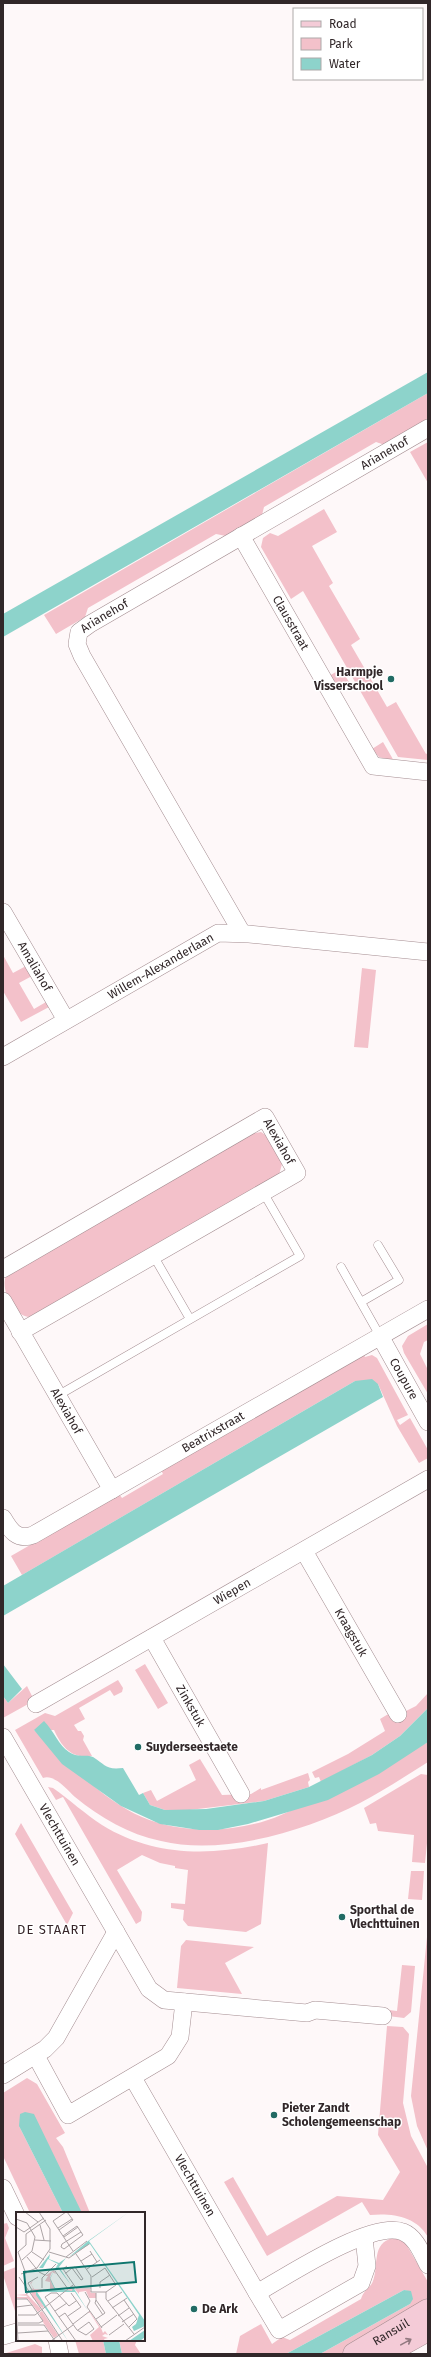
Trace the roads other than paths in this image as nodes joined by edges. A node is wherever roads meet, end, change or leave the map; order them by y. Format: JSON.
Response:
{"nodes":[{"id":1,"x":428,"y":428,"type":"edge"},
{"id":2,"x":241,"y":536,"type":"junction"},
{"id":3,"x":428,"y":772,"type":"edge"},
{"id":4,"x":3,"y":912,"type":"edge"},
{"id":5,"x":242,"y":933,"type":"junction"},
{"id":6,"x":428,"y":952,"type":"edge"},
{"id":7,"x":66,"y":1020,"type":"junction"},
{"id":8,"x":3,"y":1057,"type":"edge"},
{"id":9,"x":263,"y":1192,"type":"junction"},
{"id":10,"x":378,"y":1245,"type":"dead end"},
{"id":11,"x":154,"y":1255,"type":"junction"},
{"id":12,"x":341,"y":1267,"type":"dead end"},
{"id":13,"x":3,"y":1269,"type":"edge"},
{"id":14,"x":3,"y":1301,"type":"edge"},
{"id":15,"x":361,"y":1302,"type":"junction"},
{"id":16,"x":428,"y":1309,"type":"edge"},
{"id":17,"x":190,"y":1319,"type":"junction"},
{"id":18,"x":20,"y":1332,"type":"junction"},
{"id":19,"x":380,"y":1336,"type":"junction"},
{"id":20,"x":57,"y":1396,"type":"junction"},
{"id":21,"x":428,"y":1422,"type":"edge"},
{"id":22,"x":428,"y":1479,"type":"edge"},
{"id":23,"x":112,"y":1490,"type":"junction"},
{"id":24,"x":3,"y":1518,"type":"edge"},
{"id":25,"x":304,"y":1550,"type":"junction"},
{"id":26,"x":152,"y":1638,"type":"junction"},
{"id":27,"x":36,"y":1704,"type":"dead end"},
{"id":28,"x":398,"y":1714,"type":"dead end"},
{"id":29,"x":3,"y":1737,"type":"edge"},
{"id":30,"x":241,"y":1794,"type":"dead end"},
{"id":31,"x":116,"y":1932,"type":"junction"},
{"id":32,"x":184,"y":2002,"type":"junction"},
{"id":33,"x":383,"y":2016,"type":"dead end"},
{"id":34,"x":36,"y":2056,"type":"junction"},
{"id":35,"x":3,"y":2076,"type":"edge"},
{"id":36,"x":133,"y":2078,"type":"junction"},
{"id":37,"x":3,"y":2188,"type":"edge"},
{"id":38,"x":16,"y":2215,"type":"edge"},
{"id":39,"x":364,"y":2237,"type":"junction"},
{"id":40,"x":428,"y":2265,"type":"edge"},
{"id":41,"x":257,"y":2293,"type":"junction"},
{"id":42,"x":428,"y":2310,"type":"edge"},
{"id":43,"x":428,"y":2330,"type":"edge"},
{"id":44,"x":16,"y":2332,"type":"edge"},
{"id":45,"x":3,"y":2336,"type":"edge"},
{"id":46,"x":58,"y":2341,"type":"edge"},
{"id":47,"x":60,"y":2354,"type":"edge"},
{"id":48,"x":354,"y":2354,"type":"edge"},
{"id":49,"x":385,"y":2354,"type":"edge"}],
"edges":[{"from":1,"to":2,"type":"street","name":"Arianehof"},
{"from":2,"to":3,"type":"street","name":"Clausstraat"},
{"from":2,"to":5,"type":"street","name":"Arianehof"},
{"from":4,"to":7,"type":"street","name":"Amaliahof"},
{"from":5,"to":6,"type":"street","name":"Willem-Alexanderlaan"},
{"from":5,"to":7,"type":"street","name":"Willem-Alexanderlaan"},
{"from":7,"to":8,"type":"street","name":"Willem-Alexanderlaan"},
{"from":9,"to":11,"type":"street","name":"Alexiahof"},
{"from":9,"to":13,"type":"street","name":"Alexiahof"},
{"from":9,"to":17,"type":"lane"},
{"from":10,"to":15,"type":"lane"},
{"from":11,"to":17,"type":"lane"},
{"from":11,"to":18,"type":"street","name":"Alexiahof"},
{"from":12,"to":15,"type":"lane"},
{"from":14,"to":18,"type":"street","name":"Alexiahof"},
{"from":15,"to":19,"type":"lane"},
{"from":16,"to":19,"type":"street","name":"Beatrixstraat"},
{"from":17,"to":20,"type":"lane"},
{"from":18,"to":20,"type":"street","name":"Alexiahof"},
{"from":19,"to":21,"type":"street","name":"Coupure"},
{"from":19,"to":23,"type":"street","name":"Beatrixstraat"},
{"from":20,"to":23,"type":"street","name":"Alexiahof"},
{"from":22,"to":25,"type":"street","name":"Wiepen"},
{"from":23,"to":24,"type":"street","name":"Beatrixstraat"},
{"from":25,"to":26,"type":"street","name":"Wiepen"},
{"from":25,"to":28,"type":"street","name":"Kraagstuk"},
{"from":26,"to":27,"type":"street","name":"Wiepen"},
{"from":26,"to":30,"type":"street","name":"Zinkstuk"},
{"from":29,"to":31,"type":"street","name":"Vlechttuinen"},
{"from":31,"to":32,"type":"street","name":"Vlechttuinen"},
{"from":31,"to":34,"type":"street"},
{"from":32,"to":33,"type":"street","name":"Vlechttuinen"},
{"from":32,"to":36,"type":"street"},
{"from":34,"to":35,"type":"street"},
{"from":34,"to":36,"type":"street"},
{"from":36,"to":41,"type":"street","name":"Vlechttuinen"},
{"from":37,"to":38,"type":"street"},
{"from":39,"to":40,"type":"street"},
{"from":39,"to":41,"type":"street"},
{"from":39,"to":41,"type":"street","name":"Vlechttuinen"},
{"from":42,"to":48,"type":"street","name":"Ransuil"},
{"from":49,"to":43,"type":"street","name":"Ransuil","one_way":true},
{"from":44,"to":45,"type":"street"},
{"from":46,"to":47,"type":"street"}]}
